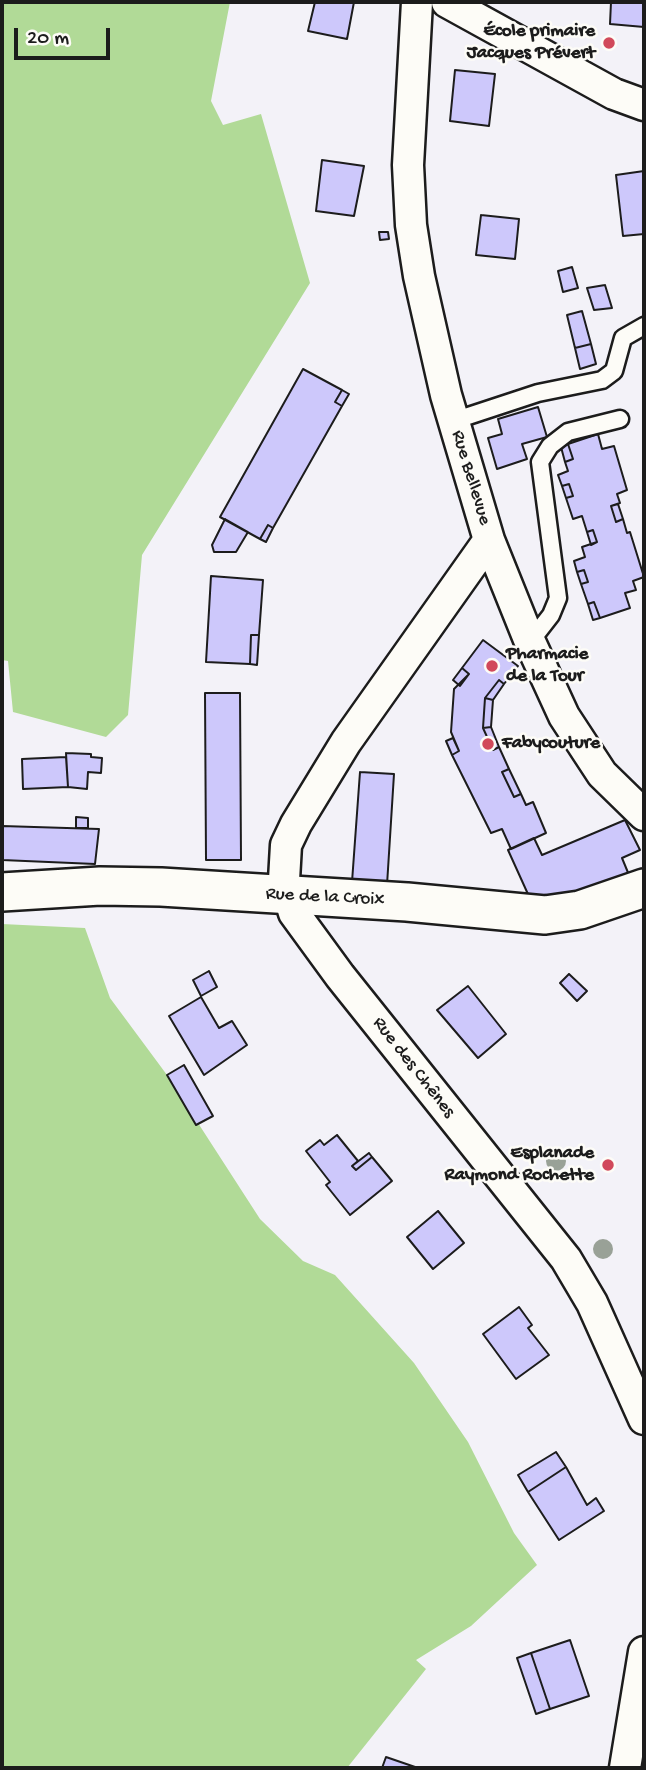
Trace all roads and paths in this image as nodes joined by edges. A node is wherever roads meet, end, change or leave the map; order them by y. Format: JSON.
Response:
{"nodes":[{"id":1,"x":417,"y":2,"type":"edge"},
{"id":2,"x":447,"y":2,"type":"edge"},
{"id":3,"x":644,"y":105,"type":"edge"},
{"id":4,"x":644,"y":326,"type":"edge"},
{"id":5,"x":620,"y":419,"type":"dead end"},
{"id":6,"x":453,"y":421,"type":"junction"},
{"id":7,"x":489,"y":540,"type":"junction"},
{"id":8,"x":530,"y":642,"type":"junction"},
{"id":9,"x":644,"y":815,"type":"edge"},
{"id":10,"x":644,"y":888,"type":"edge"},
{"id":11,"x":2,"y":892,"type":"edge"},
{"id":12,"x":287,"y":897,"type":"junction"},
{"id":13,"x":644,"y":1419,"type":"edge"},
{"id":14,"x":644,"y":1653,"type":"edge"},
{"id":15,"x":625,"y":1768,"type":"edge"}],
"edges":[{"from":1,"to":6,"type":"street","name":"Rue Bellevue"},
{"from":2,"to":3,"type":"street"},
{"from":4,"to":6,"type":"lane"},
{"from":5,"to":8,"type":"lane"},
{"from":6,"to":7,"type":"street","name":"Rue Bellevue"},
{"from":7,"to":8,"type":"street"},
{"from":7,"to":12,"type":"street","name":"Rue Bellevue"},
{"from":8,"to":9,"type":"street"},
{"from":10,"to":12,"type":"street","name":"Rue de la Croix"},
{"from":11,"to":12,"type":"street","name":"Rue de la Croix"},
{"from":12,"to":13,"type":"street","name":"Rue des Chênes"},
{"from":14,"to":15,"type":"street"}]}
